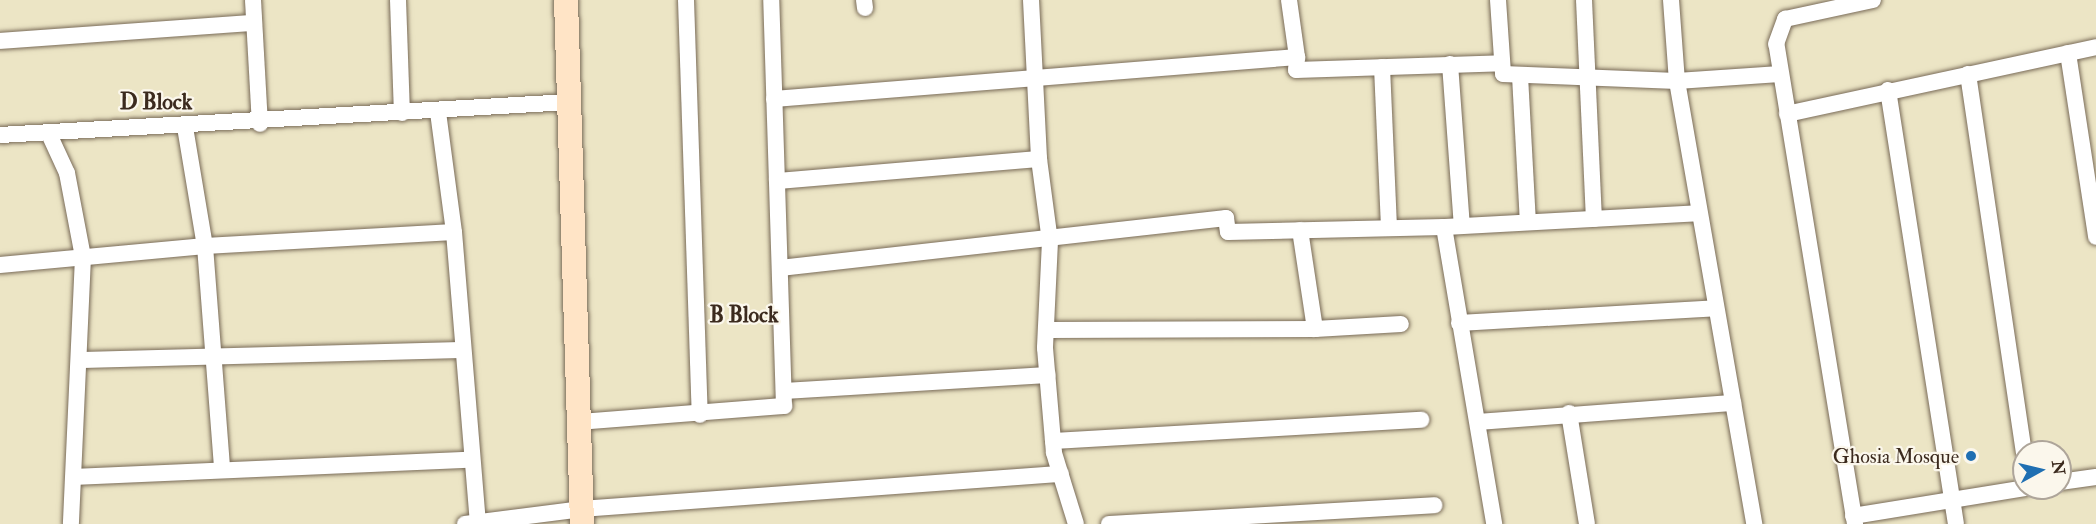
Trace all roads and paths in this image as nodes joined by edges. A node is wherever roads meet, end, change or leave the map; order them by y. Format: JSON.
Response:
{"nodes":[{"id":1,"x":253,"y":0,"type":"edge"},
{"id":2,"x":398,"y":0,"type":"edge"},
{"id":3,"x":566,"y":0,"type":"edge"},
{"id":4,"x":686,"y":0,"type":"edge"},
{"id":5,"x":771,"y":0,"type":"edge"},
{"id":6,"x":1031,"y":0,"type":"edge"},
{"id":7,"x":1289,"y":0,"type":"edge"},
{"id":8,"x":1498,"y":0,"type":"edge"},
{"id":9,"x":1584,"y":0,"type":"edge"},
{"id":10,"x":1671,"y":0,"type":"edge"},
{"id":11,"x":1872,"y":0,"type":"edge"},
{"id":12,"x":253,"y":23,"type":"junction"},
{"id":13,"x":0,"y":41,"type":"edge"},
{"id":14,"x":2096,"y":47,"type":"edge"},
{"id":15,"x":2068,"y":53,"type":"junction"},
{"id":16,"x":1297,"y":57,"type":"junction"},
{"id":17,"x":1502,"y":63,"type":"junction"},
{"id":18,"x":1450,"y":64,"type":"junction"},
{"id":19,"x":1382,"y":67,"type":"junction"},
{"id":20,"x":1780,"y":74,"type":"junction"},
{"id":21,"x":1968,"y":74,"type":"junction"},
{"id":22,"x":1036,"y":76,"type":"junction"},
{"id":23,"x":1520,"y":76,"type":"junction"},
{"id":24,"x":1587,"y":78,"type":"junction"},
{"id":25,"x":1677,"y":81,"type":"junction"},
{"id":26,"x":1888,"y":90,"type":"junction"},
{"id":27,"x":774,"y":99,"type":"junction"},
{"id":28,"x":570,"y":102,"type":"junction"},
{"id":29,"x":438,"y":112,"type":"junction"},
{"id":30,"x":402,"y":113,"type":"junction"},
{"id":31,"x":1787,"y":114,"type":"junction"},
{"id":32,"x":260,"y":124,"type":"junction"},
{"id":33,"x":185,"y":128,"type":"junction"},
{"id":34,"x":49,"y":134,"type":"junction"},
{"id":35,"x":0,"y":135,"type":"edge"},
{"id":36,"x":1039,"y":159,"type":"junction"},
{"id":37,"x":777,"y":181,"type":"junction"},
{"id":38,"x":1699,"y":213,"type":"junction"},
{"id":39,"x":1594,"y":219,"type":"junction"},
{"id":40,"x":1528,"y":222,"type":"junction"},
{"id":41,"x":1462,"y":226,"type":"junction"},
{"id":42,"x":1444,"y":227,"type":"junction"},
{"id":43,"x":1389,"y":228,"type":"junction"},
{"id":44,"x":1300,"y":230,"type":"junction"},
{"id":45,"x":454,"y":232,"type":"junction"},
{"id":46,"x":2096,"y":237,"type":"edge"},
{"id":47,"x":1050,"y":241,"type":"junction"},
{"id":48,"x":205,"y":246,"type":"junction"},
{"id":49,"x":83,"y":257,"type":"junction"},
{"id":50,"x":0,"y":265,"type":"edge"},
{"id":51,"x":780,"y":268,"type":"junction"},
{"id":52,"x":1716,"y":308,"type":"junction"},
{"id":53,"x":1459,"y":323,"type":"junction"},
{"id":54,"x":1401,"y":324,"type":"dead end"},
{"id":55,"x":1315,"y":329,"type":"junction"},
{"id":56,"x":1046,"y":330,"type":"junction"},
{"id":57,"x":462,"y":350,"type":"junction"},
{"id":58,"x":217,"y":356,"type":"junction"},
{"id":59,"x":81,"y":360,"type":"junction"},
{"id":60,"x":1048,"y":375,"type":"junction"},
{"id":61,"x":784,"y":391,"type":"junction"},
{"id":62,"x":1733,"y":403,"type":"junction"},
{"id":63,"x":1569,"y":412,"type":"junction"},
{"id":64,"x":699,"y":415,"type":"junction"},
{"id":65,"x":1421,"y":420,"type":"dead end"},
{"id":66,"x":1479,"y":422,"type":"junction"},
{"id":67,"x":579,"y":423,"type":"junction"},
{"id":68,"x":2022,"y":440,"type":"edge"},
{"id":69,"x":1053,"y":441,"type":"junction"},
{"id":70,"x":472,"y":460,"type":"junction"},
{"id":71,"x":222,"y":469,"type":"junction"},
{"id":72,"x":1061,"y":474,"type":"junction"},
{"id":73,"x":75,"y":477,"type":"junction"},
{"id":74,"x":2096,"y":477,"type":"edge"},
{"id":75,"x":2072,"y":480,"type":"edge"},
{"id":76,"x":2012,"y":490,"type":"edge"},
{"id":77,"x":1952,"y":500,"type":"junction"},
{"id":78,"x":1434,"y":505,"type":"dead end"},
{"id":79,"x":582,"y":517,"type":"edge"},
{"id":80,"x":1854,"y":520,"type":"edge"},
{"id":81,"x":472,"y":523,"type":"edge"},
{"id":82,"x":71,"y":524,"type":"edge"},
{"id":83,"x":1076,"y":524,"type":"edge"},
{"id":84,"x":1109,"y":524,"type":"edge"},
{"id":85,"x":1494,"y":524,"type":"edge"},
{"id":86,"x":1587,"y":524,"type":"edge"},
{"id":87,"x":1754,"y":524,"type":"edge"},
{"id":88,"x":1956,"y":524,"type":"edge"}],
"edges":[{"from":1,"to":12,"type":"street"},
{"from":2,"to":30,"type":"street"},
{"from":3,"to":28,"type":"street"},
{"from":4,"to":64,"type":"street"},
{"from":5,"to":27,"type":"street"},
{"from":6,"to":22,"type":"street"},
{"from":7,"to":16,"type":"street"},
{"from":8,"to":17,"type":"street"},
{"from":9,"to":24,"type":"street"},
{"from":10,"to":25,"type":"street"},
{"from":11,"to":20,"type":"street"},
{"from":12,"to":13,"type":"street"},
{"from":12,"to":32,"type":"street"},
{"from":14,"to":15,"type":"street"},
{"from":15,"to":21,"type":"street"},
{"from":15,"to":46,"type":"street"},
{"from":16,"to":19,"type":"street"},
{"from":16,"to":22,"type":"street"},
{"from":17,"to":18,"type":"street"},
{"from":17,"to":23,"type":"street"},
{"from":18,"to":19,"type":"street"},
{"from":18,"to":41,"type":"street"},
{"from":19,"to":43,"type":"street"},
{"from":20,"to":25,"type":"street"},
{"from":20,"to":31,"type":"street"},
{"from":21,"to":26,"type":"street"},
{"from":21,"to":68,"type":"street"},
{"from":22,"to":27,"type":"street"},
{"from":22,"to":36,"type":"street"},
{"from":23,"to":24,"type":"street"},
{"from":23,"to":40,"type":"street"},
{"from":24,"to":25,"type":"street"},
{"from":24,"to":39,"type":"street"},
{"from":25,"to":38,"type":"street"},
{"from":26,"to":31,"type":"street"},
{"from":26,"to":77,"type":"street"},
{"from":27,"to":37,"type":"street"},
{"from":28,"to":29,"type":"street"},
{"from":28,"to":67,"type":"street"},
{"from":29,"to":30,"type":"street"},
{"from":29,"to":45,"type":"street"},
{"from":30,"to":32,"type":"street"},
{"from":31,"to":80,"type":"street"},
{"from":32,"to":33,"type":"street"},
{"from":33,"to":34,"type":"street"},
{"from":33,"to":48,"type":"street"},
{"from":34,"to":35,"type":"street"},
{"from":34,"to":49,"type":"street"},
{"from":36,"to":37,"type":"street"},
{"from":36,"to":47,"type":"street"},
{"from":37,"to":51,"type":"street"},
{"from":38,"to":39,"type":"street"},
{"from":38,"to":52,"type":"street"},
{"from":39,"to":40,"type":"street"},
{"from":40,"to":41,"type":"street"},
{"from":41,"to":42,"type":"street"},
{"from":42,"to":43,"type":"street"},
{"from":42,"to":53,"type":"street"},
{"from":43,"to":44,"type":"street"},
{"from":44,"to":47,"type":"street"},
{"from":44,"to":55,"type":"street"},
{"from":45,"to":48,"type":"street"},
{"from":45,"to":57,"type":"street"},
{"from":47,"to":51,"type":"street"},
{"from":47,"to":56,"type":"street"},
{"from":48,"to":49,"type":"street"},
{"from":48,"to":58,"type":"street"},
{"from":49,"to":50,"type":"street"},
{"from":49,"to":59,"type":"street"},
{"from":51,"to":61,"type":"street"},
{"from":52,"to":53,"type":"street"},
{"from":52,"to":62,"type":"street"},
{"from":53,"to":66,"type":"street"},
{"from":54,"to":55,"type":"street"},
{"from":55,"to":56,"type":"street"},
{"from":56,"to":60,"type":"street"},
{"from":57,"to":58,"type":"street"},
{"from":57,"to":70,"type":"street"},
{"from":58,"to":59,"type":"street"},
{"from":58,"to":71,"type":"street"},
{"from":59,"to":73,"type":"street"},
{"from":60,"to":61,"type":"street"},
{"from":60,"to":69,"type":"street"},
{"from":61,"to":64,"type":"street"},
{"from":62,"to":63,"type":"street"},
{"from":62,"to":87,"type":"street"},
{"from":63,"to":66,"type":"street"},
{"from":63,"to":86,"type":"street"},
{"from":64,"to":67,"type":"street"},
{"from":65,"to":69,"type":"street"},
{"from":66,"to":85,"type":"street"},
{"from":67,"to":79,"type":"street"},
{"from":69,"to":72,"type":"street"},
{"from":70,"to":71,"type":"street"},
{"from":70,"to":81,"type":"street"},
{"from":71,"to":73,"type":"street"},
{"from":72,"to":79,"type":"street"},
{"from":72,"to":83,"type":"street"},
{"from":73,"to":82,"type":"street"},
{"from":74,"to":75,"type":"street"},
{"from":76,"to":77,"type":"street"},
{"from":77,"to":80,"type":"street"},
{"from":77,"to":88,"type":"street"},
{"from":78,"to":84,"type":"street"},
{"from":79,"to":81,"type":"street"}]}
